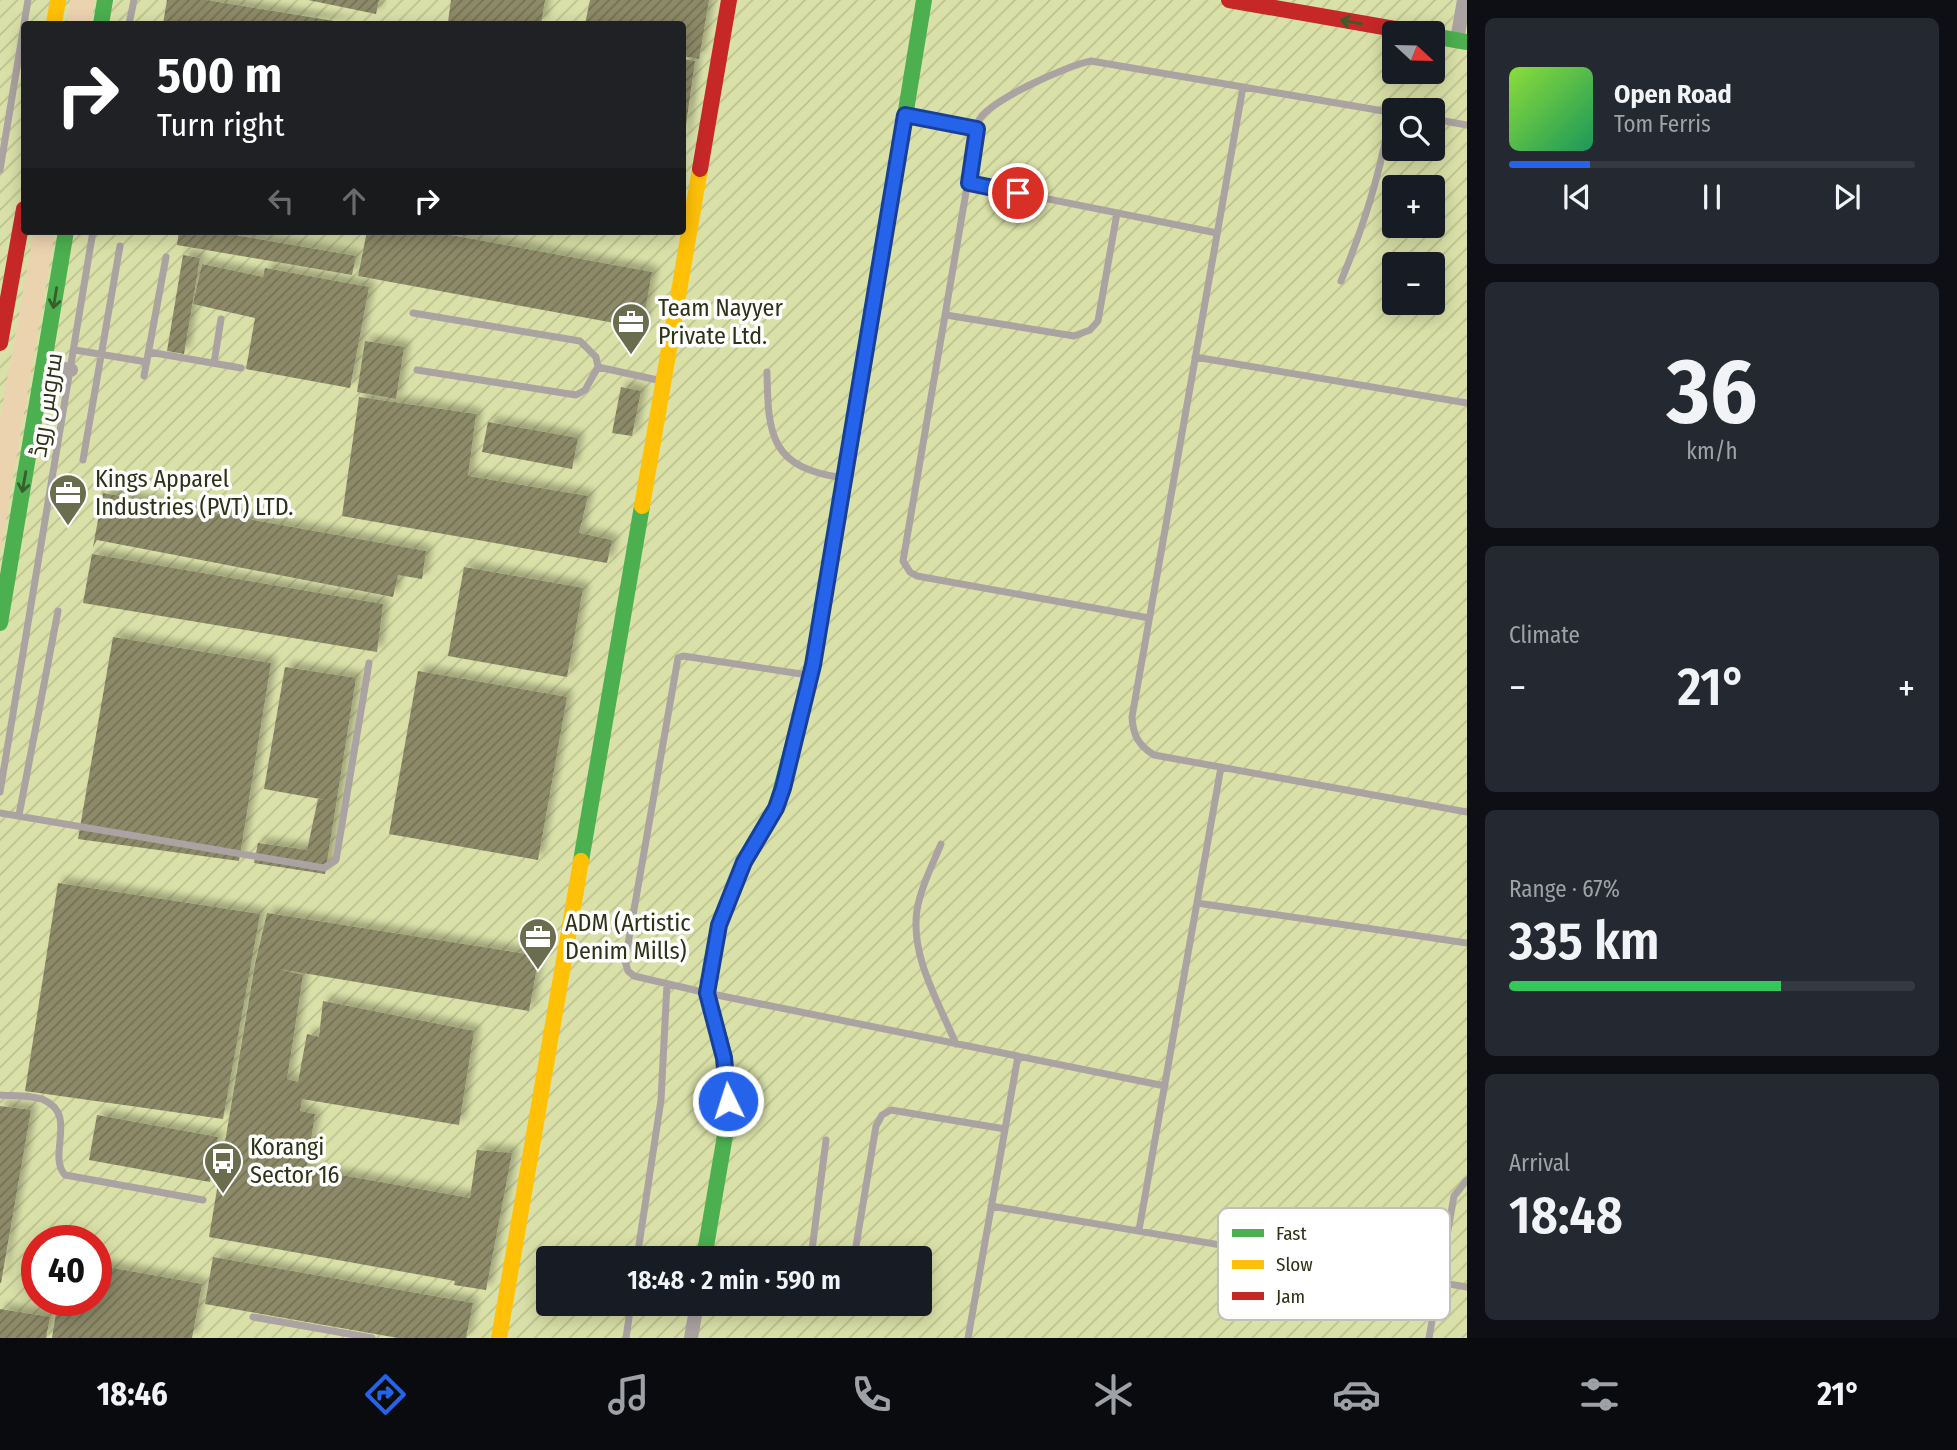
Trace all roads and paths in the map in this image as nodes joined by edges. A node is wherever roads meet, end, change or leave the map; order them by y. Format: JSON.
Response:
{"nodes":[{"id":1,"x":28,"y":0,"type":"edge"},
{"id":2,"x":58,"y":0,"type":"edge"},
{"id":3,"x":105,"y":0,"type":"edge"},
{"id":4,"x":134,"y":0,"type":"edge"},
{"id":5,"x":729,"y":0,"type":"edge"},
{"id":6,"x":924,"y":0,"type":"edge"},
{"id":7,"x":1229,"y":0,"type":"edge"},
{"id":8,"x":1464,"y":0,"type":"edge"},
{"id":9,"x":24,"y":21,"type":"edge"},
{"id":10,"x":54,"y":21,"type":"edge"},
{"id":11,"x":102,"y":21,"type":"edge"},
{"id":12,"x":130,"y":21,"type":"edge"},
{"id":13,"x":1382,"y":27,"type":"edge"},
{"id":14,"x":1462,"y":41,"type":"edge"},
{"id":15,"x":21,"y":42,"type":"edge"},
{"id":16,"x":1242,"y":88,"type":"junction"},
{"id":17,"x":1382,"y":111,"type":"edge"},
{"id":18,"x":905,"y":115,"type":"junction"},
{"id":19,"x":1445,"y":122,"type":"edge"},
{"id":20,"x":1467,"y":125,"type":"edge"},
{"id":21,"x":977,"y":129,"type":"junction"},
{"id":22,"x":1383,"y":161,"type":"edge"},
{"id":23,"x":0,"y":167,"type":"edge"},
{"id":24,"x":969,"y":183,"type":"junction"},
{"id":25,"x":1117,"y":213,"type":"junction"},
{"id":26,"x":21,"y":226,"type":"edge"},
{"id":27,"x":1217,"y":233,"type":"junction"},
{"id":28,"x":65,"y":235,"type":"edge"},
{"id":29,"x":92,"y":235,"type":"edge"},
{"id":30,"x":120,"y":246,"type":"dead end"},
{"id":31,"x":166,"y":257,"type":"dead end"},
{"id":32,"x":1341,"y":281,"type":"dead end"},
{"id":33,"x":413,"y":313,"type":"dead end"},
{"id":34,"x":946,"y":315,"type":"junction"},
{"id":35,"x":221,"y":319,"type":"dead end"},
{"id":36,"x":0,"y":343,"type":"edge"},
{"id":37,"x":75,"y":350,"type":"junction"},
{"id":38,"x":149,"y":352,"type":"junction"},
{"id":39,"x":102,"y":354,"type":"junction"},
{"id":40,"x":1195,"y":357,"type":"junction"},
{"id":41,"x":147,"y":362,"type":"junction"},
{"id":42,"x":214,"y":363,"type":"junction"},
{"id":43,"x":44,"y":366,"type":"junction"},
{"id":44,"x":241,"y":368,"type":"dead end"},
{"id":45,"x":598,"y":368,"type":"junction"},
{"id":46,"x":71,"y":370,"type":"junction"},
{"id":47,"x":417,"y":370,"type":"dead end"},
{"id":48,"x":767,"y":372,"type":"dead end"},
{"id":49,"x":144,"y":376,"type":"dead end"},
{"id":50,"x":666,"y":382,"type":"junction"},
{"id":51,"x":1467,"y":403,"type":"edge"},
{"id":52,"x":83,"y":460,"type":"dead end"},
{"id":53,"x":844,"y":478,"type":"junction"},
{"id":54,"x":58,"y":611,"type":"dead end"},
{"id":55,"x":1149,"y":618,"type":"junction"},
{"id":56,"x":0,"y":623,"type":"edge"},
{"id":57,"x":369,"y":663,"type":"dead end"},
{"id":58,"x":811,"y":676,"type":"junction"},
{"id":59,"x":1221,"y":767,"type":"junction"},
{"id":60,"x":0,"y":792,"type":"edge"},
{"id":61,"x":1467,"y":812,"type":"edge"},
{"id":62,"x":0,"y":813,"type":"edge"},
{"id":63,"x":19,"y":815,"type":"junction"},
{"id":64,"x":941,"y":844,"type":"dead end"},
{"id":65,"x":1197,"y":903,"type":"junction"},
{"id":66,"x":1467,"y":943,"type":"edge"},
{"id":67,"x":667,"y":984,"type":"junction"},
{"id":68,"x":707,"y":993,"type":"junction"},
{"id":69,"x":956,"y":1044,"type":"junction"},
{"id":70,"x":1017,"y":1056,"type":"junction"},
{"id":71,"x":1165,"y":1086,"type":"junction"},
{"id":72,"x":0,"y":1095,"type":"edge"},
{"id":73,"x":1005,"y":1129,"type":"junction"},
{"id":74,"x":826,"y":1140,"type":"dead end"},
{"id":75,"x":1467,"y":1180,"type":"edge"},
{"id":76,"x":203,"y":1200,"type":"dead end"},
{"id":77,"x":991,"y":1206,"type":"junction"},
{"id":78,"x":1450,"y":1219,"type":"edge"},
{"id":79,"x":1139,"y":1230,"type":"junction"},
{"id":80,"x":1218,"y":1244,"type":"edge"},
{"id":81,"x":639,"y":1246,"type":"edge"},
{"id":82,"x":706,"y":1246,"type":"edge"},
{"id":83,"x":813,"y":1246,"type":"edge"},
{"id":84,"x":856,"y":1246,"type":"edge"},
{"id":85,"x":629,"y":1316,"type":"edge"},
{"id":86,"x":695,"y":1316,"type":"edge"},
{"id":87,"x":253,"y":1317,"type":"dead end"},
{"id":88,"x":1432,"y":1320,"type":"edge"},
{"id":89,"x":372,"y":1338,"type":"edge"},
{"id":90,"x":499,"y":1338,"type":"edge"},
{"id":91,"x":626,"y":1338,"type":"edge"},
{"id":92,"x":691,"y":1338,"type":"edge"},
{"id":93,"x":968,"y":1338,"type":"edge"},
{"id":94,"x":1429,"y":1338,"type":"edge"}],
"edges":[{"from":1,"to":9,"type":"lane"},
{"from":2,"to":10,"type":"street"},
{"from":3,"to":11,"type":"street"},
{"from":4,"to":12,"type":"lane"},
{"from":5,"to":50,"type":"street"},
{"from":6,"to":18,"type":"street"},
{"from":13,"to":7,"type":"street","one_way":true},
{"from":8,"to":14,"type":"street"},
{"from":15,"to":23,"type":"lane"},
{"from":16,"to":17,"type":"lane"},
{"from":16,"to":21,"type":"lane"},
{"from":16,"to":27,"type":"lane"},
{"from":18,"to":21,"type":"lane"},
{"from":18,"to":53,"type":"street"},
{"from":19,"to":20,"type":"lane"},
{"from":21,"to":24,"type":"lane"},
{"from":22,"to":32,"type":"lane"},
{"from":24,"to":25,"type":"lane"},
{"from":24,"to":34,"type":"lane"},
{"from":25,"to":27,"type":"lane"},
{"from":25,"to":34,"type":"lane"},
{"from":26,"to":36,"type":"street"},
{"from":27,"to":40,"type":"lane"},
{"from":28,"to":43,"type":"street","one_way":true},
{"from":29,"to":37,"type":"lane","name":"سروس روڈ"},
{"from":30,"to":39,"type":"lane"},
{"from":31,"to":38,"type":"lane"},
{"from":33,"to":45,"type":"lane"},
{"from":34,"to":55,"type":"lane"},
{"from":35,"to":42,"type":"lane"},
{"from":37,"to":39,"type":"lane"},
{"from":37,"to":46,"type":"lane","name":"سروس روڈ"},
{"from":38,"to":41,"type":"lane"},
{"from":38,"to":42,"type":"lane"},
{"from":39,"to":41,"type":"lane"},
{"from":39,"to":52,"type":"lane"},
{"from":40,"to":51,"type":"lane"},
{"from":40,"to":55,"type":"lane"},
{"from":41,"to":49,"type":"lane"},
{"from":42,"to":44,"type":"lane"},
{"from":43,"to":46,"type":"street"},
{"from":43,"to":56,"type":"street","one_way":true},
{"from":45,"to":47,"type":"lane"},
{"from":45,"to":50,"type":"lane"},
{"from":46,"to":60,"type":"lane","name":"سروس روڈ"},
{"from":48,"to":53,"type":"lane"},
{"from":50,"to":90,"type":"street"},
{"from":53,"to":58,"type":"street"},
{"from":54,"to":63,"type":"lane"},
{"from":55,"to":59,"type":"lane"},
{"from":57,"to":63,"type":"lane"},
{"from":58,"to":67,"type":"lane"},
{"from":58,"to":68,"type":"street"},
{"from":59,"to":61,"type":"lane"},
{"from":59,"to":65,"type":"lane"},
{"from":62,"to":63,"type":"lane"},
{"from":64,"to":69,"type":"lane"},
{"from":65,"to":66,"type":"lane"},
{"from":65,"to":71,"type":"lane"},
{"from":67,"to":68,"type":"lane"},
{"from":67,"to":81,"type":"lane"},
{"from":68,"to":69,"type":"lane"},
{"from":68,"to":82,"type":"street"},
{"from":69,"to":70,"type":"lane"},
{"from":70,"to":71,"type":"lane"},
{"from":70,"to":73,"type":"lane"},
{"from":71,"to":79,"type":"lane"},
{"from":72,"to":76,"type":"lane"},
{"from":73,"to":77,"type":"lane"},
{"from":73,"to":84,"type":"lane"},
{"from":74,"to":83,"type":"lane"},
{"from":75,"to":78,"type":"lane"},
{"from":77,"to":79,"type":"lane"},
{"from":77,"to":93,"type":"lane"},
{"from":79,"to":80,"type":"lane"},
{"from":85,"to":91,"type":"lane"},
{"from":86,"to":92,"type":"street"},
{"from":87,"to":89,"type":"lane"},
{"from":88,"to":94,"type":"lane"}]}
